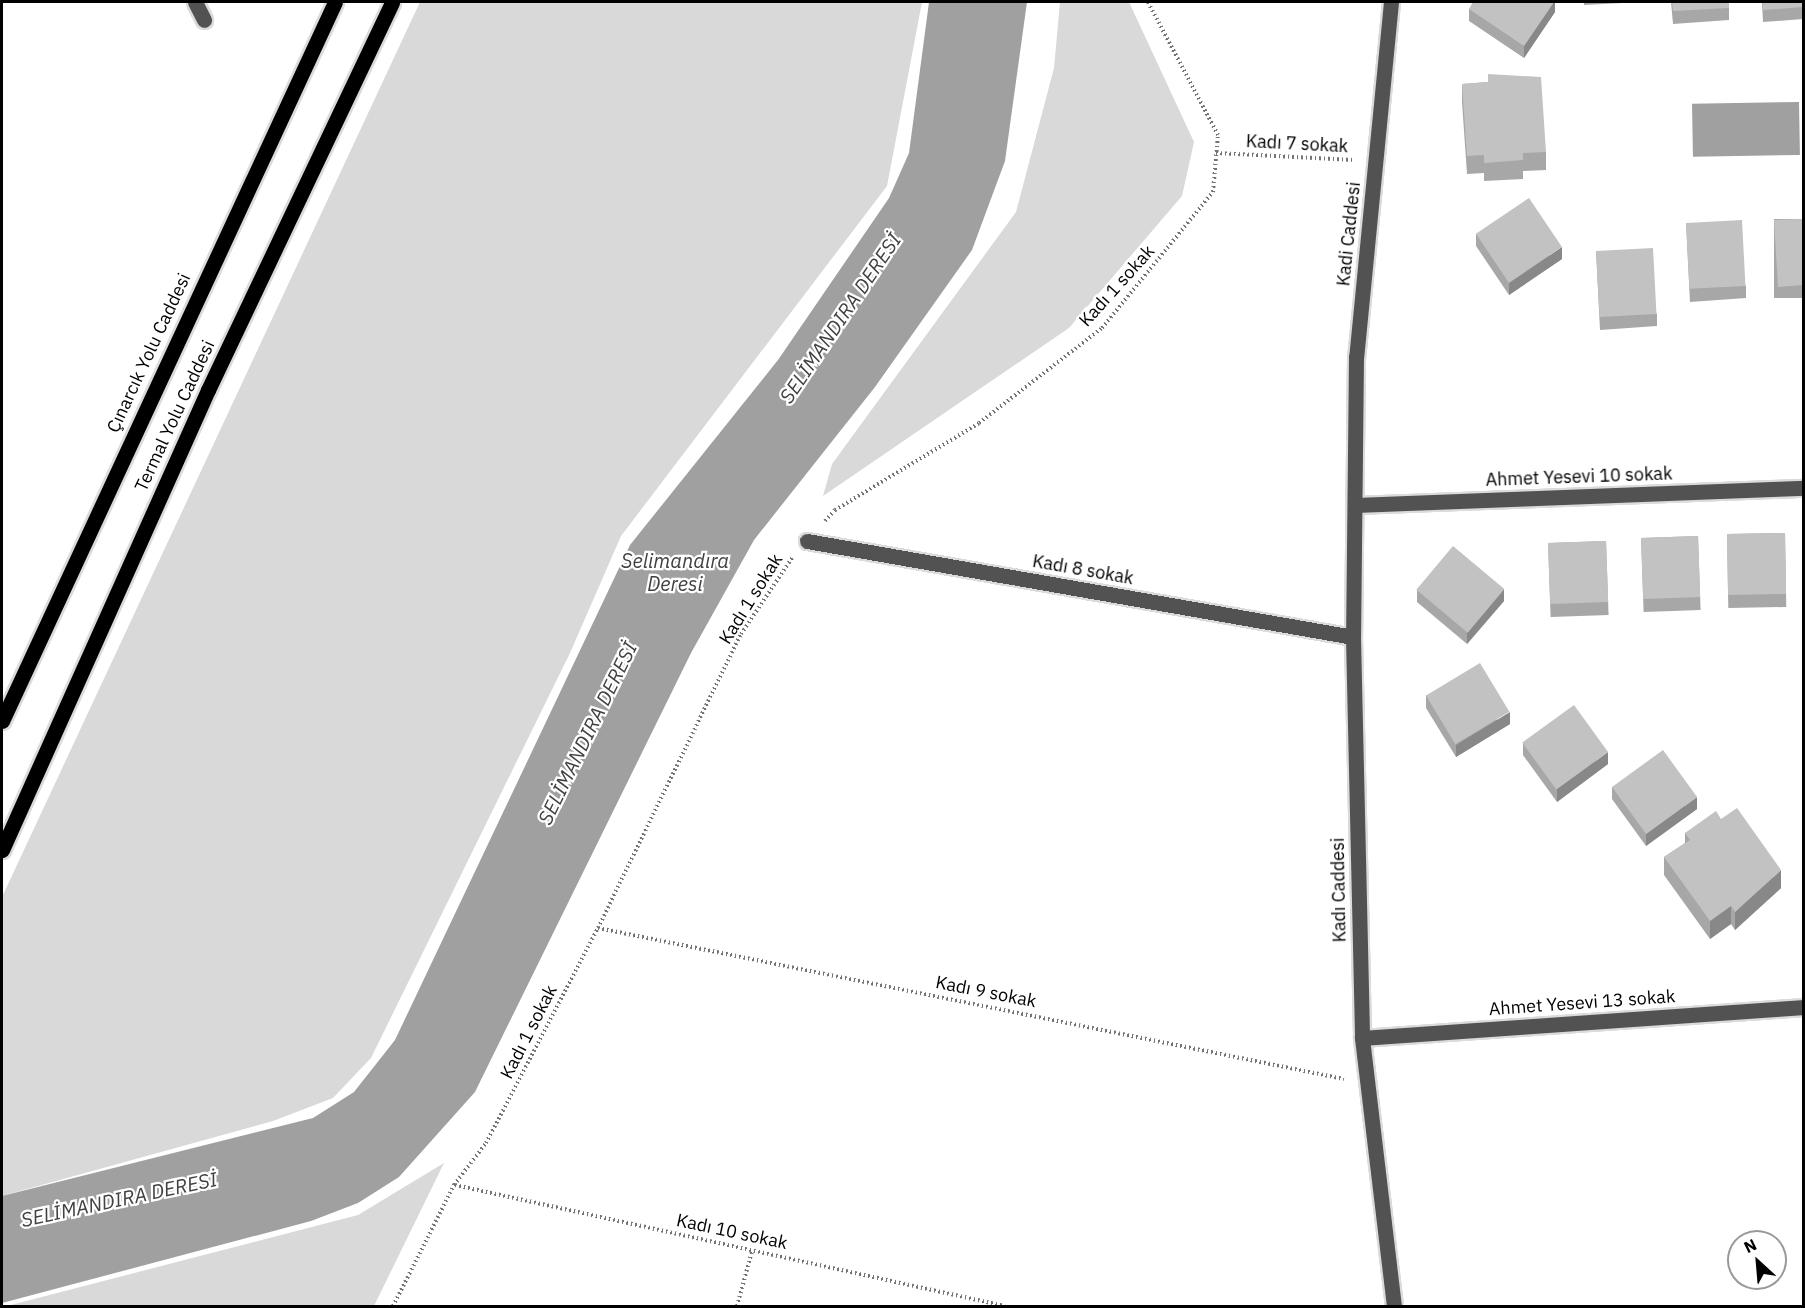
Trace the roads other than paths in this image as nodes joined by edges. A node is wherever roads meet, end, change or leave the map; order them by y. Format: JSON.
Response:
{"nodes":[{"id":1,"x":195,"y":2,"type":"edge"},
{"id":2,"x":335,"y":2,"type":"edge"},
{"id":3,"x":392,"y":2,"type":"edge"},
{"id":4,"x":1391,"y":2,"type":"edge"},
{"id":5,"x":204,"y":20,"type":"dead end"},
{"id":6,"x":1354,"y":470,"type":"joint"},
{"id":7,"x":1803,"y":488,"type":"edge"},
{"id":8,"x":1356,"y":505,"type":"junction"},
{"id":9,"x":807,"y":541,"type":"road end"},
{"id":10,"x":1353,"y":637,"type":"junction"},
{"id":11,"x":2,"y":721,"type":"edge"},
{"id":12,"x":2,"y":850,"type":"edge"},
{"id":13,"x":1803,"y":1007,"type":"edge"},
{"id":14,"x":1362,"y":1038,"type":"junction"},
{"id":15,"x":1394,"y":1306,"type":"edge"}],
"edges":[{"from":1,"to":5,"type":"street"},
{"from":2,"to":11,"type":"main road","name":"Çınarcık Yolu Caddesi"},
{"from":3,"to":12,"type":"main road","name":"Termal Yolu Caddesi"},
{"from":4,"to":6,"type":"street","name":"Kadi Caddesi"},
{"from":6,"to":8,"type":"street","name":"Kadı Caddesi"},
{"from":7,"to":8,"type":"street","name":"Ahmet Yesevi 10 sokak"},
{"from":8,"to":10,"type":"street","name":"Kadı Caddesi"},
{"from":9,"to":10,"type":"street","name":"Kadı 8 sokak"},
{"from":10,"to":14,"type":"street","name":"Kadı Caddesi"},
{"from":13,"to":14,"type":"street","name":"Ahmet Yesevi 13 sokak"},
{"from":14,"to":15,"type":"street","name":"Kadı Caddesi"}]}
